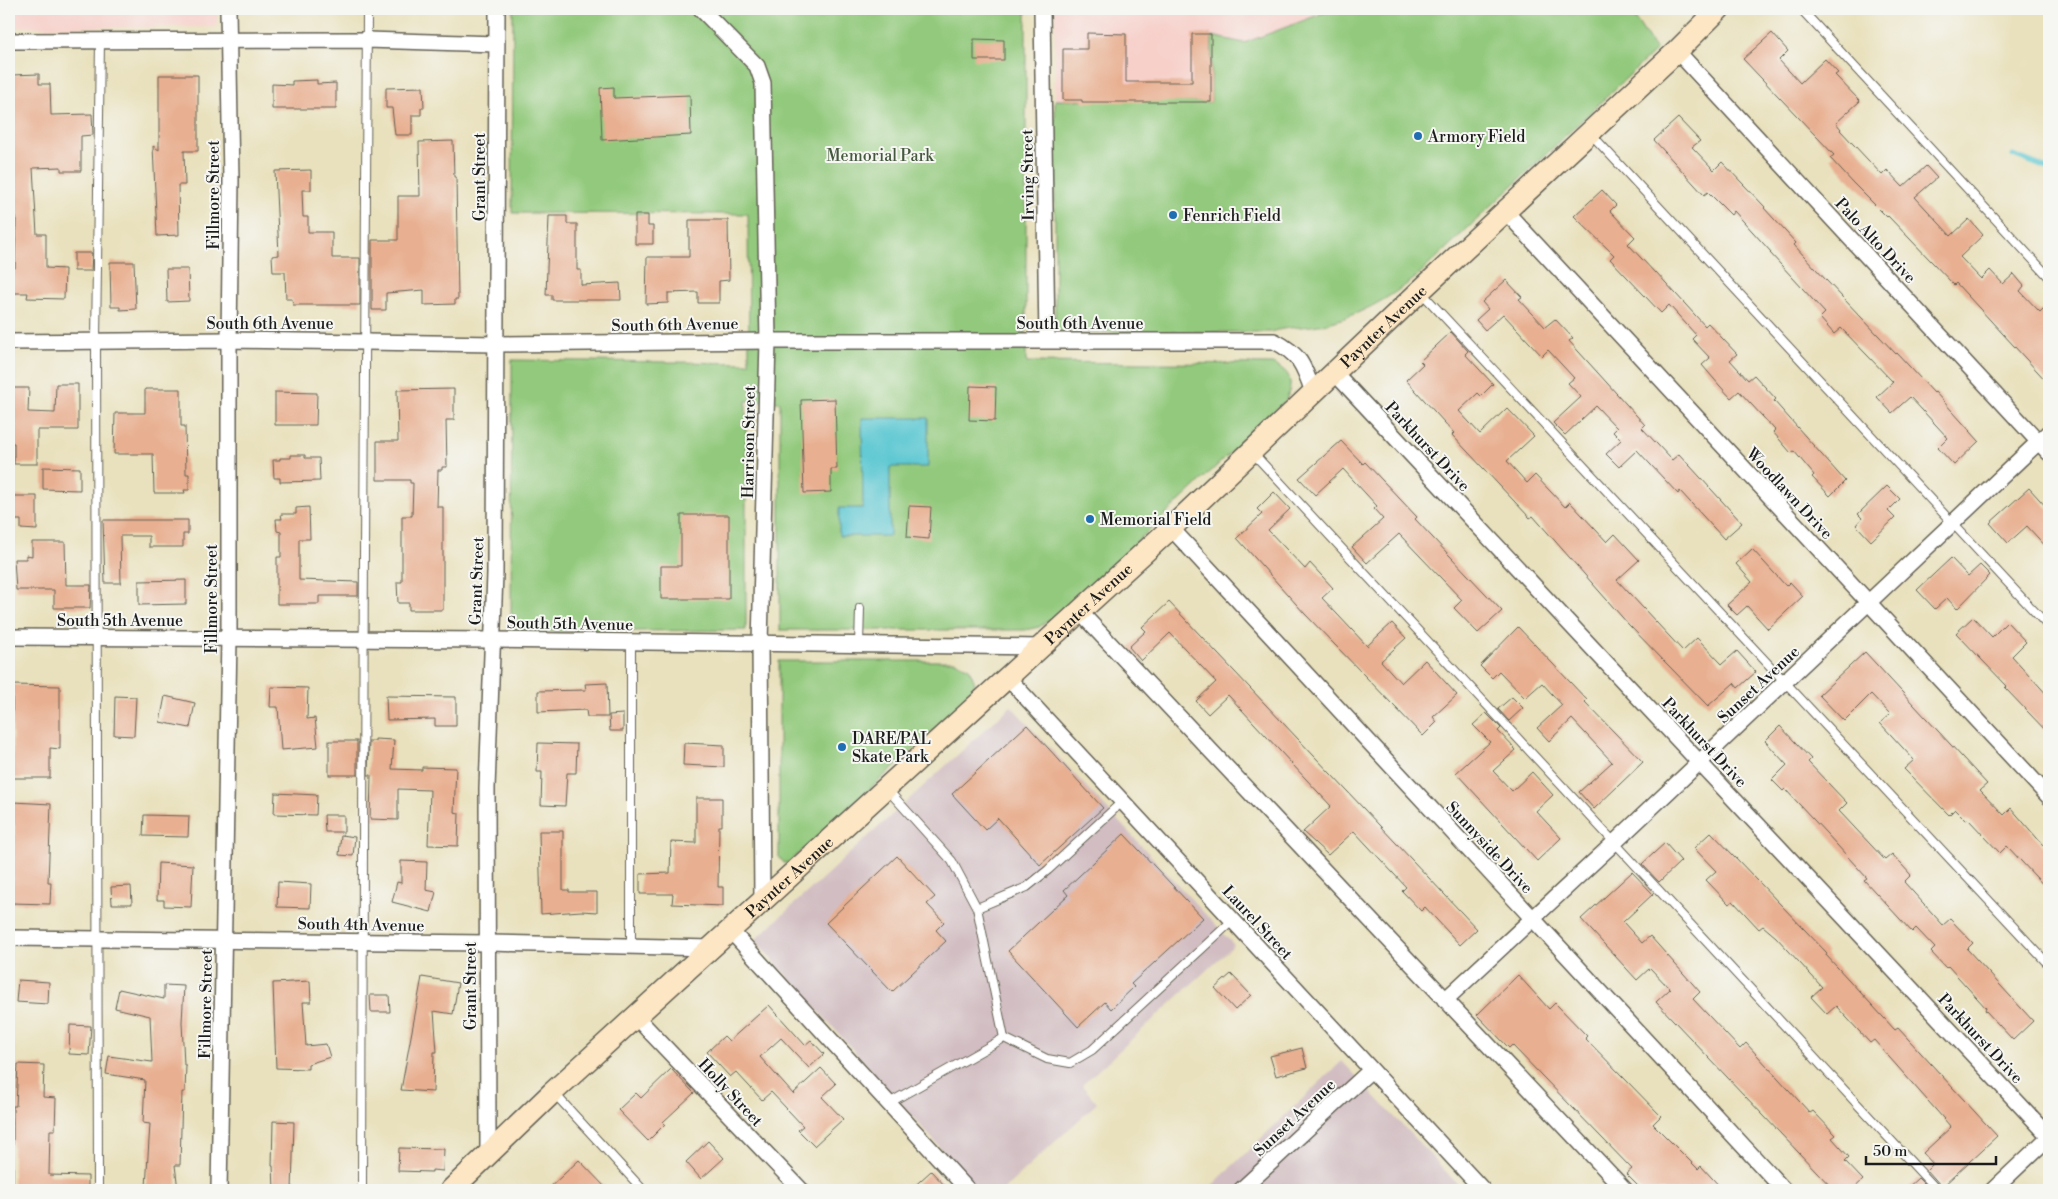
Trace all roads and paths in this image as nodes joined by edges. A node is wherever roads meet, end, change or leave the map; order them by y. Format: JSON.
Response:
{"nodes":[{"id":1,"x":228,"y":9,"type":"edge"},
{"id":2,"x":367,"y":9,"type":"edge"},
{"id":3,"x":496,"y":9,"type":"edge"},
{"id":4,"x":701,"y":9,"type":"edge"},
{"id":5,"x":1042,"y":9,"type":"edge"},
{"id":6,"x":1719,"y":9,"type":"edge"},
{"id":7,"x":1801,"y":9,"type":"edge"},
{"id":8,"x":228,"y":40,"type":"junction"},
{"id":9,"x":367,"y":40,"type":"junction"},
{"id":10,"x":9,"y":41,"type":"edge"},
{"id":11,"x":100,"y":41,"type":"junction"},
{"id":12,"x":496,"y":44,"type":"junction"},
{"id":13,"x":1678,"y":51,"type":"junction"},
{"id":14,"x":1589,"y":133,"type":"junction"},
{"id":15,"x":1506,"y":212,"type":"junction"},
{"id":16,"x":2049,"y":277,"type":"edge"},
{"id":17,"x":1420,"y":291,"type":"junction"},
{"id":18,"x":229,"y":340,"type":"junction"},
{"id":19,"x":1048,"y":340,"type":"junction"},
{"id":20,"x":96,"y":341,"type":"junction"},
{"id":21,"x":367,"y":341,"type":"junction"},
{"id":22,"x":768,"y":341,"type":"junction"},
{"id":23,"x":9,"y":342,"type":"edge"},
{"id":24,"x":496,"y":344,"type":"junction"},
{"id":25,"x":1334,"y":372,"type":"junction"},
{"id":26,"x":1313,"y":392,"type":"junction"},
{"id":27,"x":2046,"y":442,"type":"edge"},
{"id":28,"x":1252,"y":451,"type":"junction"},
{"id":29,"x":1952,"y":523,"type":"junction"},
{"id":30,"x":1171,"y":528,"type":"junction"},
{"id":31,"x":1869,"y":603,"type":"junction"},
{"id":32,"x":860,"y":608,"type":"dead end"},
{"id":33,"x":1079,"y":611,"type":"junction"},
{"id":34,"x":2049,"y":627,"type":"edge"},
{"id":35,"x":9,"y":637,"type":"edge"},
{"id":36,"x":97,"y":637,"type":"junction"},
{"id":37,"x":229,"y":638,"type":"junction"},
{"id":38,"x":365,"y":639,"type":"junction"},
{"id":39,"x":492,"y":640,"type":"junction"},
{"id":40,"x":630,"y":641,"type":"junction"},
{"id":41,"x":760,"y":643,"type":"junction"},
{"id":42,"x":859,"y":645,"type":"junction"},
{"id":43,"x":1040,"y":647,"type":"junction"},
{"id":44,"x":1007,"y":677,"type":"junction"},
{"id":45,"x":1785,"y":682,"type":"junction"},
{"id":46,"x":1700,"y":762,"type":"junction"},
{"id":47,"x":885,"y":787,"type":"junction"},
{"id":48,"x":2049,"y":797,"type":"edge"},
{"id":49,"x":1122,"y":801,"type":"junction"},
{"id":50,"x":1615,"y":842,"type":"junction"},
{"id":51,"x":762,"y":901,"type":"junction"},
{"id":52,"x":977,"y":908,"type":"junction"},
{"id":53,"x":1532,"y":918,"type":"junction"},
{"id":54,"x":1233,"y":920,"type":"junction"},
{"id":55,"x":731,"y":931,"type":"junction"},
{"id":56,"x":9,"y":938,"type":"edge"},
{"id":57,"x":97,"y":938,"type":"junction"},
{"id":58,"x":223,"y":939,"type":"junction"},
{"id":59,"x":361,"y":941,"type":"junction"},
{"id":60,"x":488,"y":943,"type":"junction"},
{"id":61,"x":631,"y":946,"type":"junction"},
{"id":62,"x":712,"y":948,"type":"junction"},
{"id":63,"x":2049,"y":965,"type":"edge"},
{"id":64,"x":1445,"y":1000,"type":"junction"},
{"id":65,"x":636,"y":1017,"type":"junction"},
{"id":66,"x":1004,"y":1038,"type":"junction"},
{"id":67,"x":1372,"y":1070,"type":"junction"},
{"id":68,"x":553,"y":1092,"type":"junction"},
{"id":69,"x":889,"y":1103,"type":"junction"},
{"id":70,"x":2049,"y":1137,"type":"edge"},
{"id":71,"x":488,"y":1154,"type":"junction"},
{"id":72,"x":98,"y":1190,"type":"edge"},
{"id":73,"x":219,"y":1190,"type":"edge"},
{"id":74,"x":362,"y":1190,"type":"edge"},
{"id":75,"x":452,"y":1190,"type":"edge"},
{"id":76,"x":643,"y":1190,"type":"edge"},
{"id":77,"x":801,"y":1190,"type":"edge"},
{"id":78,"x":968,"y":1190,"type":"edge"},
{"id":79,"x":1241,"y":1190,"type":"edge"},
{"id":80,"x":1482,"y":1190,"type":"edge"},
{"id":81,"x":1625,"y":1190,"type":"edge"},
{"id":82,"x":1784,"y":1190,"type":"edge"},
{"id":83,"x":1937,"y":1190,"type":"edge"},
{"id":84,"x":1993,"y":1190,"type":"edge"}],
"edges":[{"from":1,"to":8,"type":"street","name":"Fillmore Street"},
{"from":2,"to":9,"type":"lane"},
{"from":3,"to":12,"type":"street","name":"Grant Street"},
{"from":4,"to":22,"type":"street","name":"Harrison Street"},
{"from":5,"to":19,"type":"street","name":"Irving Street"},
{"from":6,"to":13,"type":"street","name":"Paynter Avenue"},
{"from":7,"to":16,"type":"lane"},
{"from":8,"to":9,"type":"street"},
{"from":8,"to":11,"type":"street"},
{"from":8,"to":18,"type":"street","name":"Fillmore Street"},
{"from":9,"to":12,"type":"street"},
{"from":9,"to":21,"type":"lane"},
{"from":10,"to":11,"type":"street"},
{"from":11,"to":20,"type":"lane"},
{"from":12,"to":24,"type":"street","name":"Grant Street"},
{"from":13,"to":14,"type":"street","name":"Paynter Avenue"},
{"from":13,"to":27,"type":"street","name":"Palo Alto Drive"},
{"from":14,"to":15,"type":"street","name":"Paynter Avenue"},
{"from":14,"to":29,"type":"lane"},
{"from":15,"to":17,"type":"street","name":"Paynter Avenue"},
{"from":15,"to":31,"type":"street","name":"Woodlawn Drive"},
{"from":17,"to":25,"type":"street","name":"Paynter Avenue"},
{"from":17,"to":45,"type":"lane"},
{"from":18,"to":20,"type":"street","name":"South 6th Avenue"},
{"from":18,"to":21,"type":"street","name":"South 6th Avenue"},
{"from":18,"to":37,"type":"street","name":"Fillmore Street"},
{"from":19,"to":22,"type":"street","name":"South 6th Avenue"},
{"from":19,"to":26,"type":"street","name":"South 6th Avenue"},
{"from":20,"to":23,"type":"street","name":"South 6th Avenue"},
{"from":20,"to":36,"type":"lane"},
{"from":21,"to":24,"type":"street","name":"South 6th Avenue"},
{"from":21,"to":38,"type":"lane"},
{"from":22,"to":24,"type":"street","name":"South 6th Avenue"},
{"from":22,"to":41,"type":"street","name":"Harrison Street"},
{"from":24,"to":39,"type":"street","name":"Grant Street"},
{"from":25,"to":26,"type":"street","name":"Paynter Avenue"},
{"from":25,"to":46,"type":"street","name":"Parkhurst Drive"},
{"from":26,"to":28,"type":"street","name":"Paynter Avenue"},
{"from":27,"to":29,"type":"street","name":"Sunset Avenue"},
{"from":28,"to":30,"type":"street","name":"Paynter Avenue"},
{"from":28,"to":50,"type":"lane"},
{"from":29,"to":31,"type":"street","name":"Sunset Avenue"},
{"from":29,"to":34,"type":"lane"},
{"from":30,"to":33,"type":"street","name":"Paynter Avenue"},
{"from":30,"to":53,"type":"street","name":"Sunnyside Drive"},
{"from":31,"to":45,"type":"street","name":"Sunset Avenue"},
{"from":31,"to":48,"type":"street","name":"Woodlawn Drive"},
{"from":32,"to":42,"type":"lane"},
{"from":33,"to":43,"type":"street","name":"Paynter Avenue"},
{"from":33,"to":64,"type":"street"},
{"from":35,"to":36,"type":"street","name":"South 5th Avenue"},
{"from":36,"to":37,"type":"street","name":"South 5th Avenue"},
{"from":36,"to":57,"type":"lane"},
{"from":37,"to":38,"type":"street","name":"South 5th Avenue"},
{"from":37,"to":58,"type":"street","name":"Fillmore Street"},
{"from":38,"to":39,"type":"street","name":"South 5th Avenue"},
{"from":38,"to":59,"type":"lane"},
{"from":39,"to":40,"type":"street","name":"South 5th Avenue"},
{"from":39,"to":60,"type":"street","name":"Grant Street"},
{"from":40,"to":41,"type":"street","name":"South 5th Avenue"},
{"from":40,"to":61,"type":"lane"},
{"from":41,"to":42,"type":"street","name":"South 5th Avenue"},
{"from":41,"to":51,"type":"street","name":"Harrison Street"},
{"from":42,"to":43,"type":"street","name":"South 5th Avenue"},
{"from":43,"to":44,"type":"street","name":"Paynter Avenue"},
{"from":44,"to":47,"type":"street","name":"Paynter Avenue"},
{"from":44,"to":49,"type":"street","name":"Laurel Street"},
{"from":45,"to":46,"type":"street","name":"Sunset Avenue"},
{"from":45,"to":63,"type":"lane"},
{"from":46,"to":50,"type":"street","name":"Sunset Avenue"},
{"from":46,"to":70,"type":"street","name":"Parkhurst Drive"},
{"from":47,"to":51,"type":"street","name":"Paynter Avenue"},
{"from":47,"to":52,"type":"lane"},
{"from":49,"to":52,"type":"lane"},
{"from":49,"to":54,"type":"street","name":"Laurel Street"},
{"from":50,"to":53,"type":"street","name":"Sunset Avenue"},
{"from":50,"to":83,"type":"lane"},
{"from":51,"to":55,"type":"street","name":"Paynter Avenue"},
{"from":52,"to":66,"type":"lane"},
{"from":53,"to":64,"type":"street","name":"Sunset Avenue"},
{"from":53,"to":82,"type":"street","name":"Sunnyside Drive"},
{"from":54,"to":66,"type":"lane"},
{"from":54,"to":67,"type":"street","name":"Laurel Street"},
{"from":55,"to":62,"type":"street","name":"Paynter Avenue"},
{"from":55,"to":69,"type":"street"},
{"from":56,"to":57,"type":"street","name":"South 4th Avenue"},
{"from":57,"to":58,"type":"street","name":"South 4th Avenue"},
{"from":57,"to":72,"type":"lane"},
{"from":58,"to":59,"type":"street","name":"South 4th Avenue"},
{"from":58,"to":73,"type":"street","name":"Fillmore Street"},
{"from":59,"to":60,"type":"street","name":"South 4th Avenue"},
{"from":59,"to":74,"type":"lane"},
{"from":60,"to":61,"type":"street","name":"South 4th Avenue"},
{"from":60,"to":71,"type":"street","name":"Grant Street"},
{"from":61,"to":62,"type":"street","name":"South 4th Avenue"},
{"from":62,"to":65,"type":"street","name":"Paynter Avenue"},
{"from":64,"to":81,"type":"street"},
{"from":65,"to":68,"type":"street","name":"Paynter Avenue"},
{"from":65,"to":77,"type":"street","name":"Holly Street"},
{"from":66,"to":69,"type":"lane"},
{"from":67,"to":79,"type":"street","name":"Sunset Avenue"},
{"from":67,"to":80,"type":"street","name":"Laurel Street"},
{"from":68,"to":71,"type":"street","name":"Paynter Avenue"},
{"from":68,"to":76,"type":"lane"},
{"from":69,"to":78,"type":"street"},
{"from":70,"to":84,"type":"street"},
{"from":71,"to":75,"type":"street","name":"Paynter Avenue"}]}
